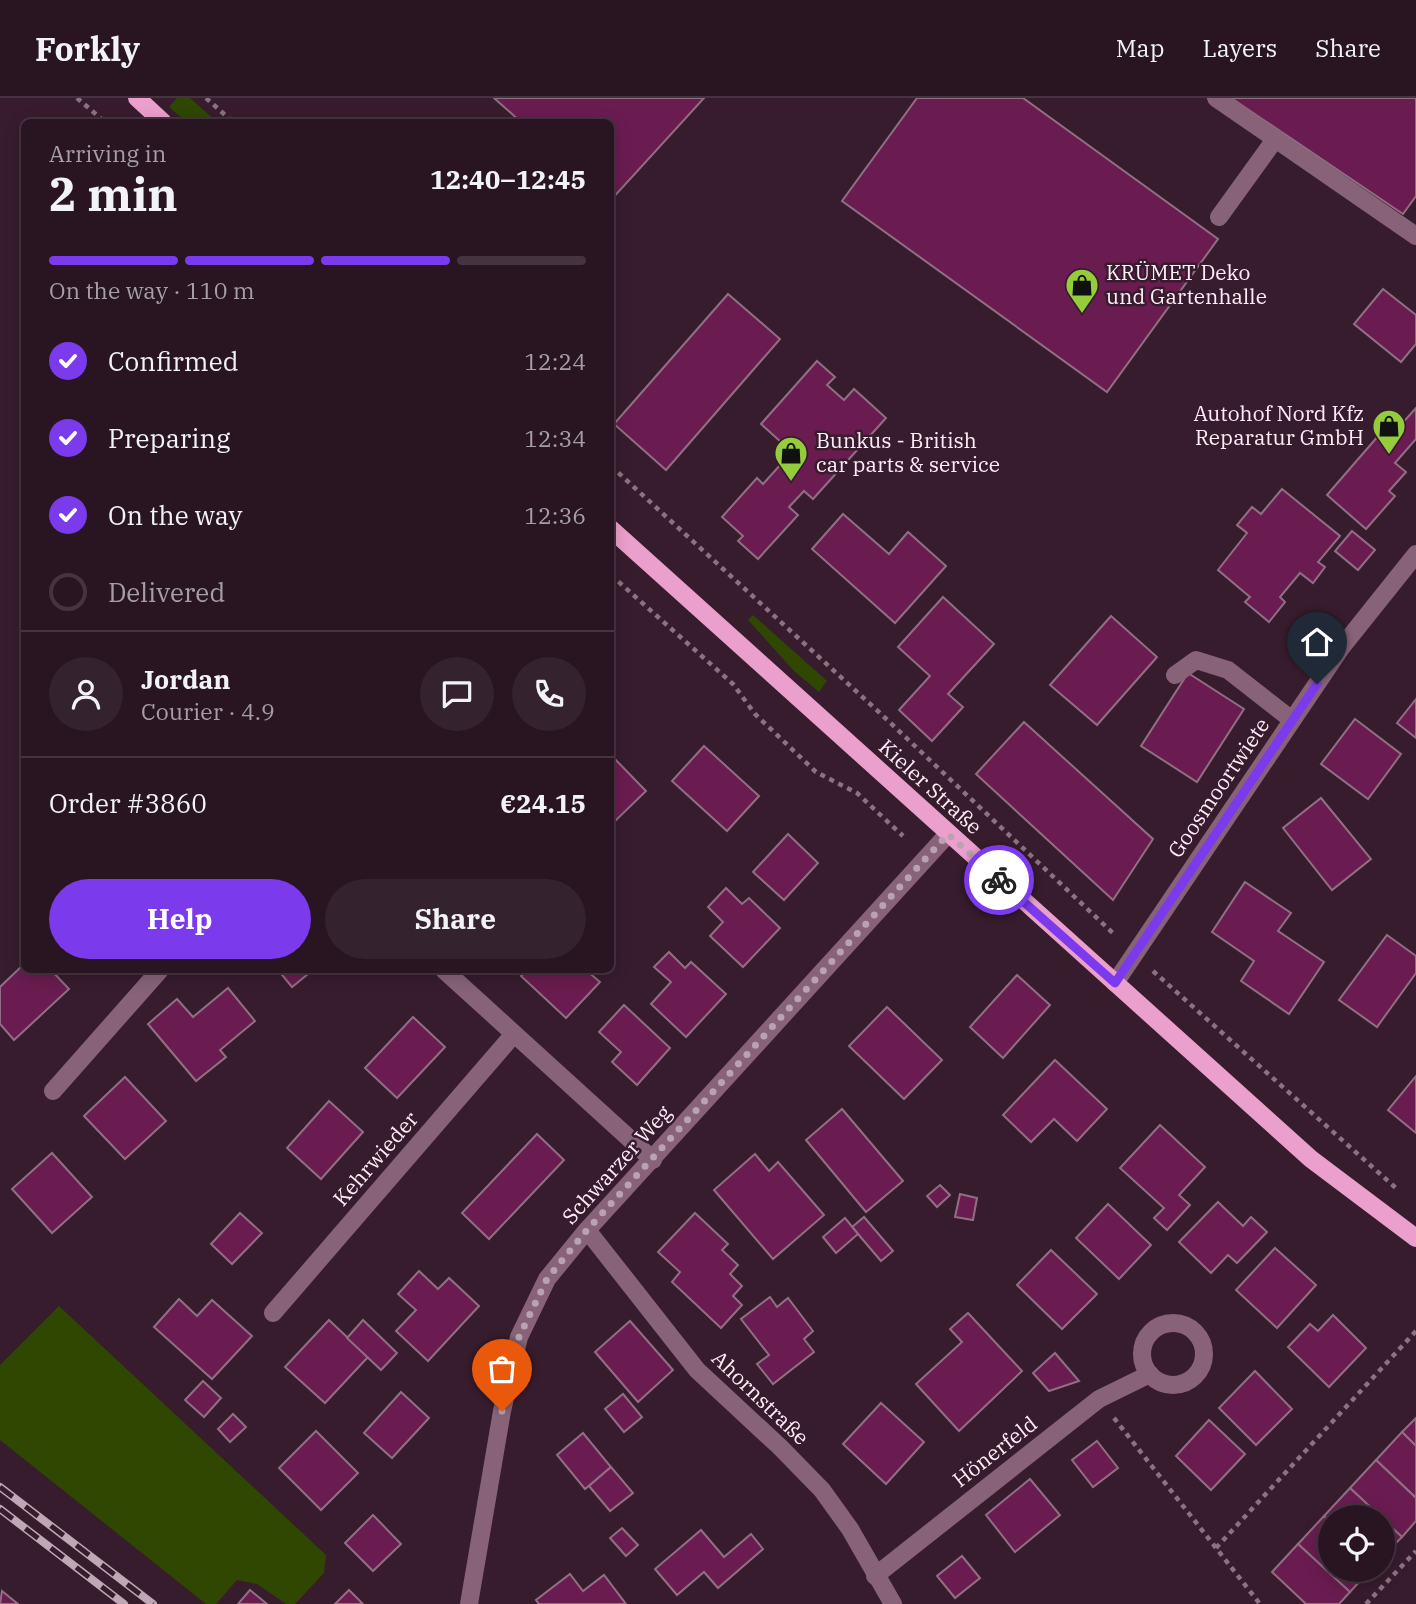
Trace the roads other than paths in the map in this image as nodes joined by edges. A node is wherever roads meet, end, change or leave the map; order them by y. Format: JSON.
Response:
{"nodes":[{"id":1,"x":137,"y":98,"type":"edge"},
{"id":2,"x":1216,"y":98,"type":"edge"},
{"id":3,"x":160,"y":119,"type":"edge"},
{"id":4,"x":1276,"y":138,"type":"junction"},
{"id":5,"x":1219,"y":218,"type":"dead end"},
{"id":6,"x":1416,"y":236,"type":"edge"},
{"id":7,"x":614,"y":532,"type":"edge"},
{"id":8,"x":1416,"y":554,"type":"edge"},
{"id":9,"x":1175,"y":676,"type":"dead end"},
{"id":10,"x":1292,"y":720,"type":"junction"},
{"id":11,"x":948,"y":834,"type":"junction"},
{"id":12,"x":157,"y":973,"type":"edge"},
{"id":13,"x":447,"y":973,"type":"edge"},
{"id":14,"x":1115,"y":983,"type":"junction"},
{"id":15,"x":514,"y":1034,"type":"junction"},
{"id":16,"x":53,"y":1091,"type":"dead end"},
{"id":17,"x":653,"y":1160,"type":"junction"},
{"id":18,"x":587,"y":1230,"type":"junction"},
{"id":19,"x":1416,"y":1238,"type":"edge"},
{"id":20,"x":273,"y":1313,"type":"dead end"},
{"id":21,"x":1150,"y":1374,"type":"dead end"},
{"id":22,"x":875,"y":1576,"type":"junction"},
{"id":23,"x":469,"y":1604,"type":"edge"},
{"id":24,"x":893,"y":1604,"type":"edge"}],
"edges":[{"from":1,"to":3,"type":"main road"},
{"from":2,"to":4,"type":"street"},
{"from":4,"to":5,"type":"street"},
{"from":4,"to":6,"type":"street"},
{"from":7,"to":11,"type":"main road","name":"Kieler Straße"},
{"from":8,"to":10,"type":"street","name":"Goosmoortwiete"},
{"from":9,"to":10,"type":"street"},
{"from":10,"to":14,"type":"street","name":"Goosmoortwiete"},
{"from":11,"to":14,"type":"main road","name":"Kieler Straße"},
{"from":11,"to":17,"type":"street","name":"Schwarzer Weg"},
{"from":12,"to":16,"type":"street"},
{"from":13,"to":15,"type":"street"},
{"from":14,"to":19,"type":"main road","name":"Kieler Straße"},
{"from":15,"to":17,"type":"street"},
{"from":15,"to":20,"type":"street","name":"Kehrwieder"},
{"from":17,"to":18,"type":"street","name":"Schwarzer Weg"},
{"from":18,"to":22,"type":"street","name":"Ahornstraße"},
{"from":18,"to":23,"type":"street","name":"Schwarzer Weg"},
{"from":21,"to":22,"type":"street","name":"Hönerfeld"},
{"from":22,"to":24,"type":"street","name":"Ahornstraße"}]}
